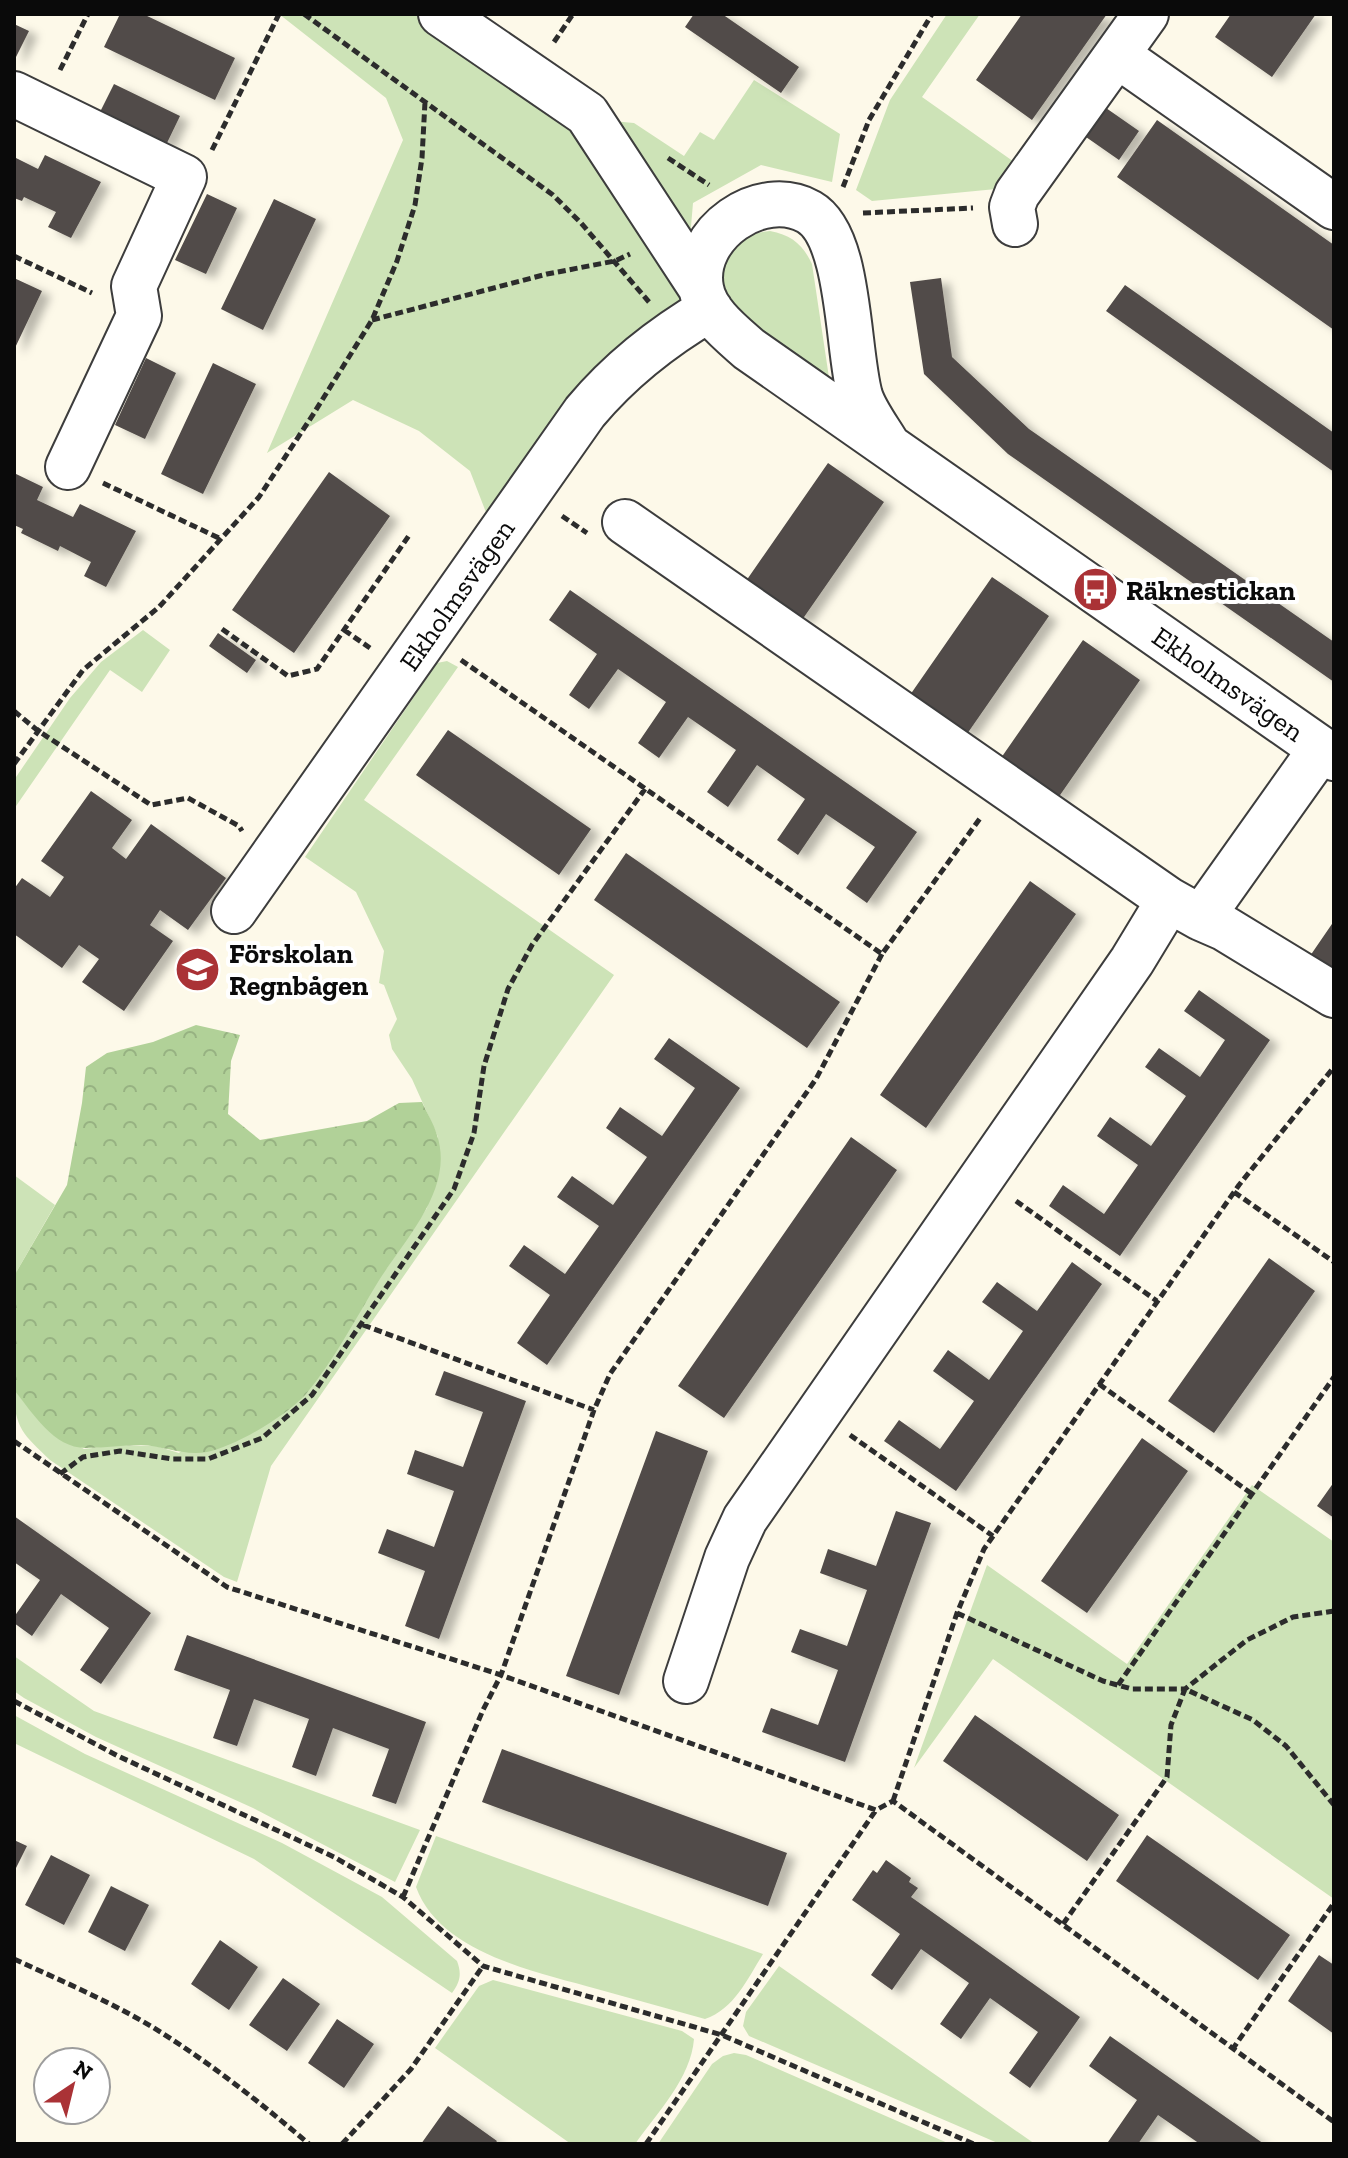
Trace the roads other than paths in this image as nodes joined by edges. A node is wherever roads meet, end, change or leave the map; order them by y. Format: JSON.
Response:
{"nodes":[{"id":1,"x":441,"y":14,"type":"edge"},
{"id":2,"x":1146,"y":14,"type":"edge"},
{"id":3,"x":1117,"y":55,"type":"junction"},
{"id":4,"x":28,"y":101,"type":"edge"},
{"id":5,"x":1334,"y":207,"type":"edge"},
{"id":6,"x":1014,"y":215,"type":"road end"},
{"id":7,"x":705,"y":299,"type":"junction"},
{"id":8,"x":887,"y":444,"type":"junction"},
{"id":9,"x":68,"y":467,"type":"road end"},
{"id":10,"x":625,"y":522,"type":"dead end"},
{"id":11,"x":1327,"y":753,"type":"edge"},
{"id":12,"x":1185,"y":909,"type":"junction"},
{"id":13,"x":234,"y":911,"type":"dead end"},
{"id":14,"x":1334,"y":995,"type":"edge"},
{"id":15,"x":686,"y":1681,"type":"dead end"}],
"edges":[{"from":1,"to":7,"type":"street"},
{"from":2,"to":3,"type":"street"},
{"from":3,"to":5,"type":"street"},
{"from":3,"to":6,"type":"street"},
{"from":4,"to":9,"type":"street"},
{"from":7,"to":8,"type":"street","name":"Ekholmsvägen"},
{"from":7,"to":8,"type":"street","name":"Ekholmsvägen"},
{"from":7,"to":13,"type":"street","name":"Ekholmsvägen"},
{"from":8,"to":11,"type":"street","name":"Ekholmsvägen"},
{"from":10,"to":12,"type":"street"},
{"from":11,"to":12,"type":"street"},
{"from":12,"to":14,"type":"street"},
{"from":12,"to":15,"type":"street"}]}
